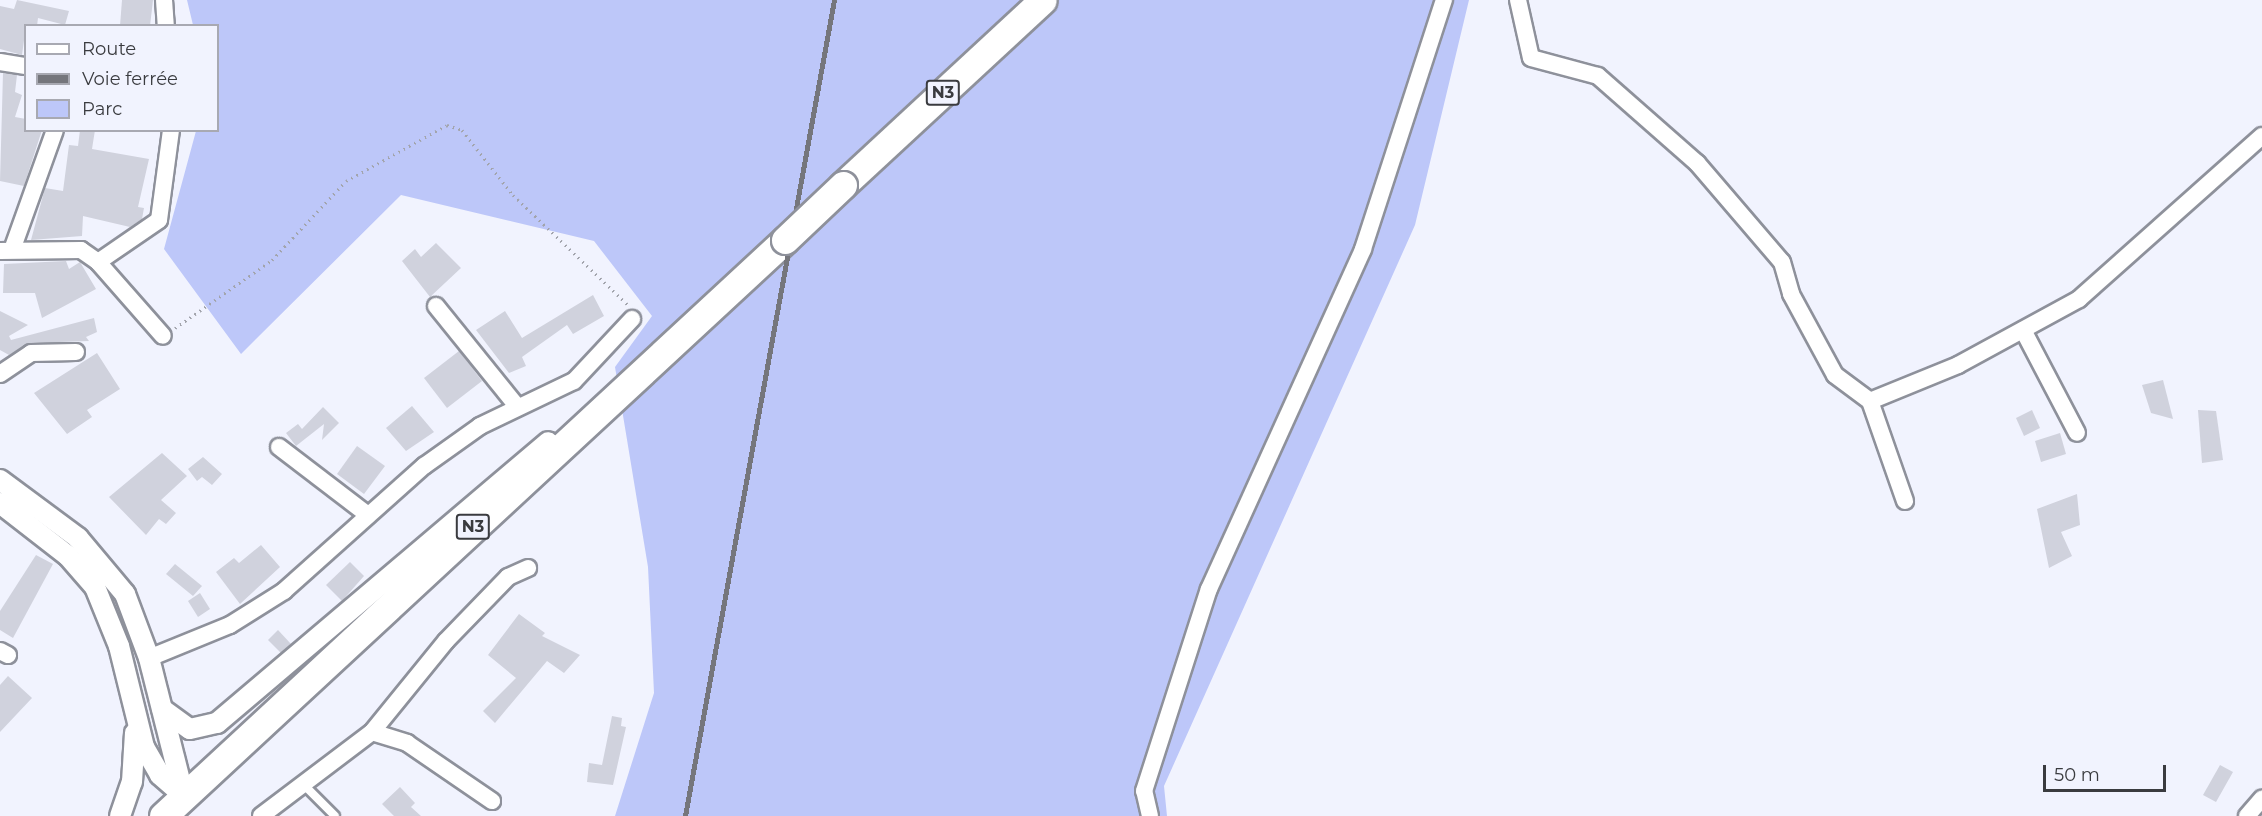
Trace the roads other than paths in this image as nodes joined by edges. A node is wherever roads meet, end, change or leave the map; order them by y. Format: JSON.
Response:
{"nodes":[{"id":1,"x":164,"y":0,"type":"edge"},
{"id":2,"x":1043,"y":0,"type":"edge"},
{"id":3,"x":1444,"y":0,"type":"edge"},
{"id":4,"x":1518,"y":0,"type":"edge"},
{"id":5,"x":166,"y":24,"type":"edge"},
{"id":6,"x":0,"y":62,"type":"edge"},
{"id":7,"x":24,"y":66,"type":"edge"},
{"id":8,"x":54,"y":132,"type":"edge"},
{"id":9,"x":171,"y":132,"type":"edge"},
{"id":10,"x":2262,"y":136,"type":"edge"},
{"id":11,"x":6,"y":251,"type":"edge"},
{"id":12,"x":99,"y":262,"type":"junction"},
{"id":13,"x":436,"y":306,"type":"dead end"},
{"id":14,"x":632,"y":319,"type":"road end"},
{"id":15,"x":2023,"y":330,"type":"junction"},
{"id":16,"x":163,"y":336,"type":"road end"},
{"id":17,"x":76,"y":352,"type":"dead end"},
{"id":18,"x":654,"y":359,"type":"junction"},
{"id":19,"x":0,"y":374,"type":"edge"},
{"id":20,"x":1870,"y":401,"type":"junction"},
{"id":21,"x":516,"y":405,"type":"junction"},
{"id":22,"x":2077,"y":433,"type":"dead end"},
{"id":23,"x":279,"y":447,"type":"dead end"},
{"id":24,"x":0,"y":480,"type":"edge"},
{"id":25,"x":1905,"y":501,"type":"dead end"},
{"id":26,"x":0,"y":503,"type":"edge"},
{"id":27,"x":368,"y":515,"type":"junction"},
{"id":28,"x":528,"y":568,"type":"dead end"},
{"id":29,"x":149,"y":658,"type":"junction"},
{"id":30,"x":162,"y":709,"type":"junction"},
{"id":31,"x":135,"y":715,"type":"junction"},
{"id":32,"x":372,"y":732,"type":"junction"},
{"id":33,"x":303,"y":784,"type":"junction"},
{"id":34,"x":184,"y":796,"type":"junction"},
{"id":35,"x":2262,"y":799,"type":"edge"},
{"id":36,"x":492,"y":801,"type":"dead end"},
{"id":37,"x":120,"y":816,"type":"edge"},
{"id":38,"x":163,"y":816,"type":"edge"},
{"id":39,"x":261,"y":816,"type":"edge"},
{"id":40,"x":335,"y":816,"type":"edge"},
{"id":41,"x":1150,"y":816,"type":"edge"},
{"id":42,"x":2247,"y":816,"type":"edge"}],
"edges":[{"from":1,"to":5,"type":"street"},
{"from":2,"to":18,"type":"highway","number":"N3","bridge":true},
{"from":3,"to":41,"type":"street"},
{"from":4,"to":20,"type":"street"},
{"from":6,"to":7,"type":"street"},
{"from":8,"to":11,"type":"street"},
{"from":9,"to":12,"type":"street"},
{"from":10,"to":15,"type":"street"},
{"from":11,"to":12,"type":"street"},
{"from":12,"to":16,"type":"street"},
{"from":13,"to":21,"type":"street"},
{"from":14,"to":21,"type":"street"},
{"from":15,"to":20,"type":"street"},
{"from":15,"to":22,"type":"street"},
{"from":17,"to":19,"type":"street"},
{"from":18,"to":30,"type":"street"},
{"from":18,"to":34,"type":"highway","number":"N3"},
{"from":20,"to":25,"type":"street"},
{"from":21,"to":27,"type":"street"},
{"from":23,"to":27,"type":"street"},
{"from":24,"to":29,"type":"street"},
{"from":26,"to":31,"type":"street"},
{"from":27,"to":29,"type":"street"},
{"from":28,"to":32,"type":"street"},
{"from":29,"to":30,"type":"street"},
{"from":30,"to":34,"type":"street"},
{"from":31,"to":34,"type":"street"},
{"from":31,"to":37,"type":"street"},
{"from":32,"to":33,"type":"street"},
{"from":32,"to":36,"type":"street"},
{"from":33,"to":39,"type":"street"},
{"from":33,"to":40,"type":"lane"},
{"from":34,"to":38,"type":"highway","number":"N3"},
{"from":35,"to":42,"type":"street"}]}
